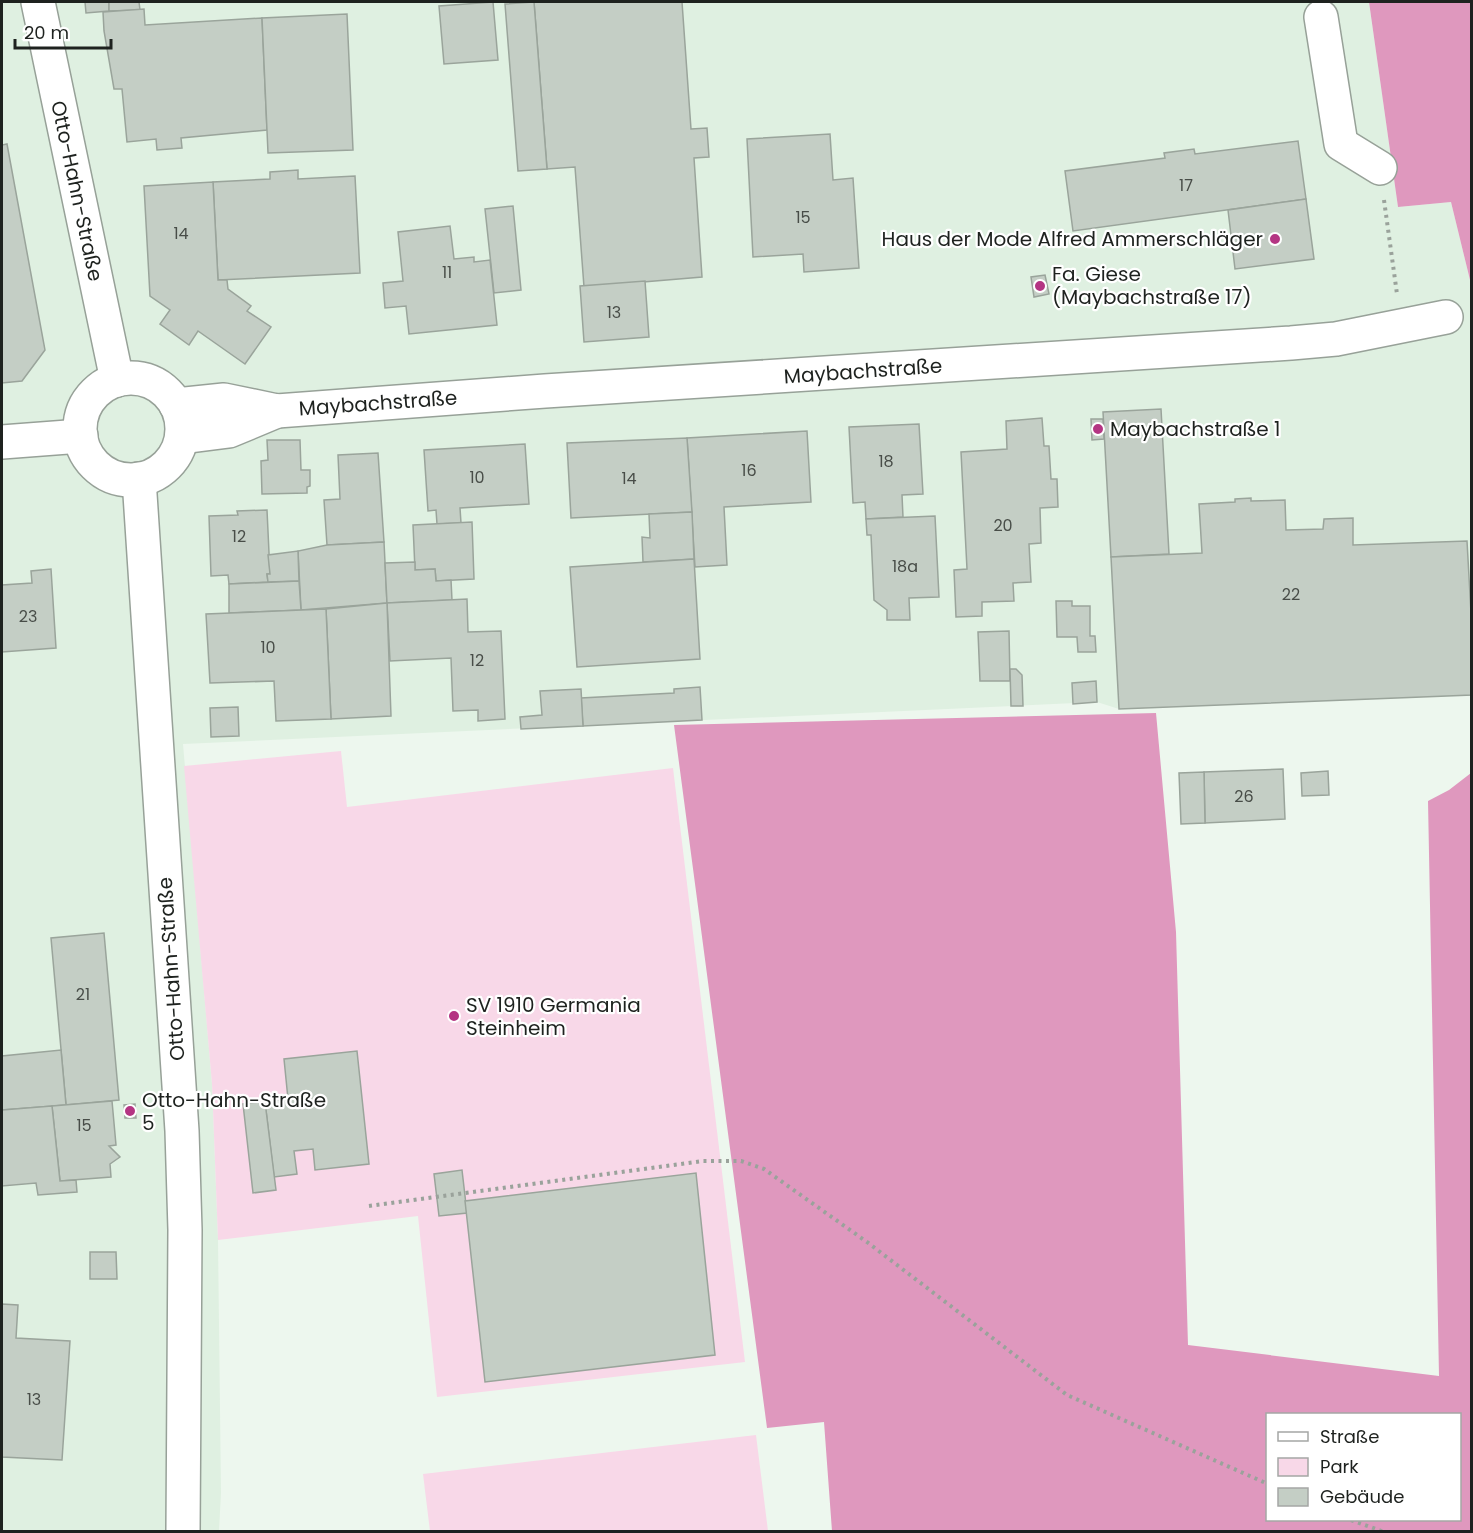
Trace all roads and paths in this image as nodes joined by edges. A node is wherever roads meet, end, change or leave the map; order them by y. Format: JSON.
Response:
{"nodes":[{"id":1,"x":38,"y":2,"type":"edge"},
{"id":2,"x":1321,"y":17,"type":"dead end"},
{"id":3,"x":1380,"y":168,"type":"joint"},
{"id":4,"x":1446,"y":317,"type":"dead end"},
{"id":5,"x":1401,"y":327,"type":"junction"},
{"id":6,"x":117,"y":380,"type":"junction"},
{"id":7,"x":176,"y":405,"type":"junction"},
{"id":8,"x":277,"y":411,"type":"junction"},
{"id":9,"x":81,"y":436,"type":"junction"},
{"id":10,"x":182,"y":437,"type":"junction"},
{"id":11,"x":2,"y":442,"type":"edge"},
{"id":12,"x":139,"y":479,"type":"junction"},
{"id":13,"x":369,"y":1206,"type":"dead end"},
{"id":14,"x":1266,"y":1483,"type":"edge"},
{"id":15,"x":1355,"y":1521,"type":"edge"},
{"id":16,"x":183,"y":1532,"type":"edge"},
{"id":17,"x":1384,"y":1532,"type":"edge"}],
"edges":[{"from":1,"to":6,"type":"street","name":"Otto-Hahn-Straße"},
{"from":2,"to":3,"type":"street"},
{"from":3,"to":5,"type":"path"},
{"from":4,"to":5,"type":"street","name":"Maybachstraße"},
{"from":5,"to":8,"type":"street","name":"Maybachstraße"},
{"from":6,"to":7,"type":"street"},
{"from":6,"to":9,"type":"street"},
{"from":7,"to":8,"type":"street","name":"Maybachstraße"},
{"from":7,"to":10,"type":"street"},
{"from":8,"to":10,"type":"street","name":"Maybachstraße"},
{"from":9,"to":11,"type":"street"},
{"from":9,"to":12,"type":"street"},
{"from":10,"to":12,"type":"street"},
{"from":12,"to":16,"type":"street","name":"Otto-Hahn-Straße"},
{"from":13,"to":14,"type":"path"},
{"from":15,"to":17,"type":"path"}]}
